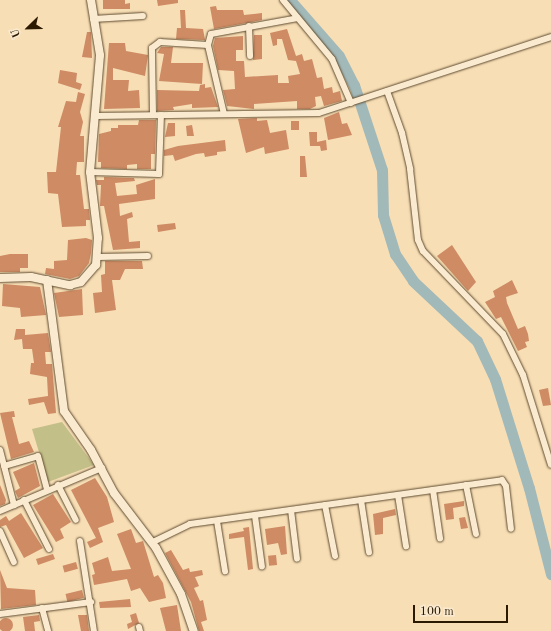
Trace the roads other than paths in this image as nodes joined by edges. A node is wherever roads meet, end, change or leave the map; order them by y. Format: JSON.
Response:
{"nodes":[{"id":1,"x":91,"y":0,"type":"edge"},
{"id":2,"x":283,"y":0,"type":"edge"},
{"id":3,"x":143,"y":16,"type":"dead end"},
{"id":4,"x":92,"y":18,"type":"junction"},
{"id":5,"x":298,"y":18,"type":"junction"},
{"id":6,"x":249,"y":26,"type":"junction"},
{"id":7,"x":551,"y":37,"type":"edge"},
{"id":8,"x":208,"y":45,"type":"junction"},
{"id":9,"x":250,"y":56,"type":"dead end"},
{"id":10,"x":387,"y":90,"type":"junction"},
{"id":11,"x":349,"y":104,"type":"junction"},
{"id":12,"x":224,"y":114,"type":"junction"},
{"id":13,"x":153,"y":115,"type":"junction"},
{"id":14,"x":160,"y":115,"type":"junction"},
{"id":15,"x":96,"y":116,"type":"junction"},
{"id":16,"x":90,"y":172,"type":"junction"},
{"id":17,"x":98,"y":256,"type":"junction"},
{"id":18,"x":148,"y":256,"type":"dead end"},
{"id":19,"x":0,"y":278,"type":"edge"},
{"id":20,"x":47,"y":280,"type":"junction"},
{"id":21,"x":0,"y":450,"type":"edge"},
{"id":22,"x":551,"y":465,"type":"edge"},
{"id":23,"x":4,"y":466,"type":"junction"},
{"id":24,"x":102,"y":468,"type":"junction"},
{"id":25,"x":58,"y":485,"type":"junction"},
{"id":26,"x":466,"y":485,"type":"junction"},
{"id":27,"x":48,"y":489,"type":"junction"},
{"id":28,"x":433,"y":490,"type":"junction"},
{"id":29,"x":398,"y":495,"type":"junction"},
{"id":30,"x":24,"y":500,"type":"junction"},
{"id":31,"x":361,"y":500,"type":"junction"},
{"id":32,"x":14,"y":505,"type":"junction"},
{"id":33,"x":325,"y":505,"type":"junction"},
{"id":34,"x":291,"y":510,"type":"junction"},
{"id":35,"x":0,"y":511,"type":"edge"},
{"id":36,"x":255,"y":516,"type":"junction"},
{"id":37,"x":76,"y":520,"type":"dead end"},
{"id":38,"x":217,"y":521,"type":"junction"},
{"id":39,"x":512,"y":529,"type":"dead end"},
{"id":40,"x":0,"y":530,"type":"edge"},
{"id":41,"x":476,"y":534,"type":"dead end"},
{"id":42,"x":440,"y":538,"type":"dead end"},
{"id":43,"x":80,"y":541,"type":"dead end"},
{"id":44,"x":153,"y":542,"type":"junction"},
{"id":45,"x":406,"y":546,"type":"dead end"},
{"id":46,"x":49,"y":549,"type":"dead end"},
{"id":47,"x":369,"y":552,"type":"dead end"},
{"id":48,"x":335,"y":556,"type":"dead end"},
{"id":49,"x":297,"y":559,"type":"dead end"},
{"id":50,"x":14,"y":562,"type":"dead end"},
{"id":51,"x":262,"y":567,"type":"dead end"},
{"id":52,"x":225,"y":571,"type":"dead end"},
{"id":53,"x":91,"y":602,"type":"junction"},
{"id":54,"x":42,"y":608,"type":"junction"},
{"id":55,"x":0,"y":614,"type":"edge"},
{"id":56,"x":48,"y":631,"type":"edge"},
{"id":57,"x":94,"y":631,"type":"edge"},
{"id":58,"x":194,"y":631,"type":"edge"}],
"edges":[{"from":1,"to":4,"type":"street"},
{"from":2,"to":5,"type":"street"},
{"from":3,"to":4,"type":"street"},
{"from":4,"to":15,"type":"street"},
{"from":5,"to":6,"type":"street"},
{"from":5,"to":11,"type":"street"},
{"from":6,"to":8,"type":"street"},
{"from":6,"to":9,"type":"street"},
{"from":7,"to":10,"type":"street"},
{"from":8,"to":12,"type":"street"},
{"from":8,"to":13,"type":"street"},
{"from":10,"to":11,"type":"street"},
{"from":10,"to":22,"type":"street"},
{"from":11,"to":12,"type":"street"},
{"from":12,"to":14,"type":"street"},
{"from":13,"to":14,"type":"street"},
{"from":13,"to":15,"type":"street"},
{"from":14,"to":16,"type":"street"},
{"from":15,"to":16,"type":"street"},
{"from":16,"to":17,"type":"street"},
{"from":17,"to":18,"type":"street"},
{"from":17,"to":20,"type":"street"},
{"from":19,"to":20,"type":"street"},
{"from":20,"to":24,"type":"street"},
{"from":21,"to":23,"type":"street"},
{"from":23,"to":27,"type":"street"},
{"from":23,"to":32,"type":"street"},
{"from":24,"to":25,"type":"street"},
{"from":24,"to":44,"type":"street"},
{"from":25,"to":27,"type":"street"},
{"from":25,"to":37,"type":"street"},
{"from":26,"to":28,"type":"street"},
{"from":26,"to":39,"type":"street"},
{"from":26,"to":41,"type":"street"},
{"from":27,"to":30,"type":"street"},
{"from":28,"to":29,"type":"street"},
{"from":28,"to":42,"type":"street"},
{"from":29,"to":31,"type":"street"},
{"from":29,"to":45,"type":"street"},
{"from":30,"to":32,"type":"street"},
{"from":30,"to":46,"type":"street"},
{"from":31,"to":33,"type":"street"},
{"from":31,"to":47,"type":"street"},
{"from":32,"to":35,"type":"street"},
{"from":33,"to":34,"type":"street"},
{"from":33,"to":48,"type":"street"},
{"from":34,"to":36,"type":"street"},
{"from":34,"to":49,"type":"street"},
{"from":36,"to":38,"type":"street"},
{"from":36,"to":51,"type":"street"},
{"from":38,"to":44,"type":"street"},
{"from":38,"to":52,"type":"street"},
{"from":40,"to":50,"type":"street"},
{"from":43,"to":53,"type":"street"},
{"from":44,"to":58,"type":"street"},
{"from":53,"to":54,"type":"street"},
{"from":53,"to":57,"type":"street"},
{"from":54,"to":55,"type":"street"},
{"from":54,"to":56,"type":"street"}]}
